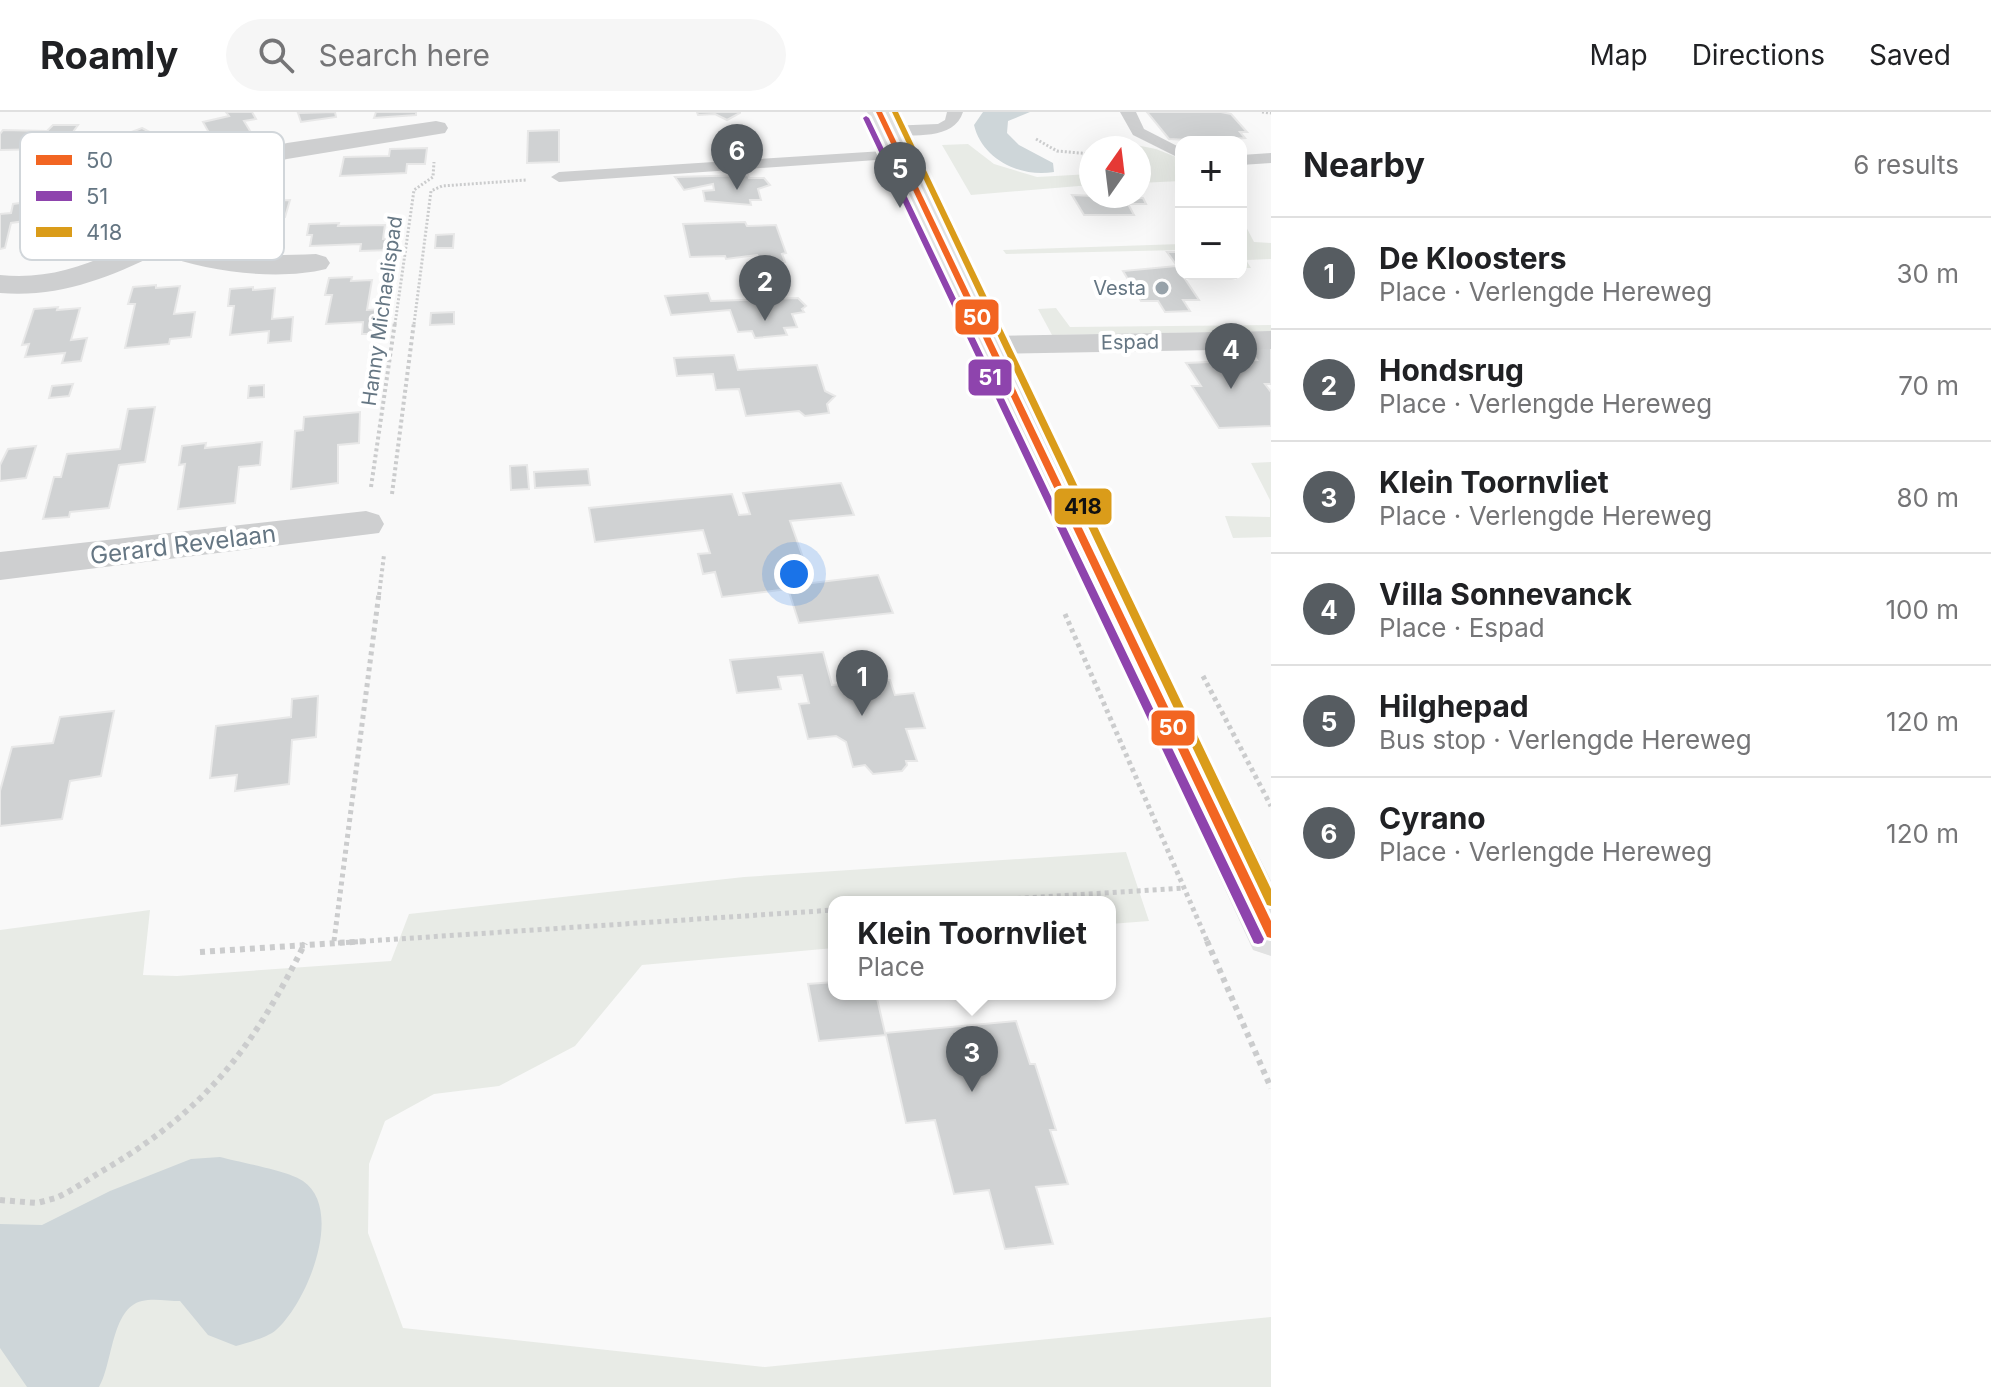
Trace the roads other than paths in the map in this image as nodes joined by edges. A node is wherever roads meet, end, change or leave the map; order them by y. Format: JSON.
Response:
{"nodes":[{"id":1,"x":955,"y":112,"type":"edge"},
{"id":2,"x":1128,"y":112,"type":"edge"},
{"id":3,"x":436,"y":128,"type":"road end"},
{"id":4,"x":888,"y":133,"type":"edge"},
{"id":5,"x":1175,"y":151,"type":"edge"},
{"id":6,"x":284,"y":152,"type":"edge"},
{"id":7,"x":1271,"y":158,"type":"edge"},
{"id":8,"x":1247,"y":160,"type":"edge"},
{"id":9,"x":559,"y":177,"type":"dead end"},
{"id":10,"x":122,"y":260,"type":"edge"},
{"id":11,"x":218,"y":260,"type":"edge"},
{"id":12,"x":316,"y":263,"type":"dead end"},
{"id":13,"x":0,"y":284,"type":"edge"},
{"id":14,"x":1271,"y":340,"type":"edge"},
{"id":15,"x":989,"y":345,"type":"junction"},
{"id":16,"x":366,"y":524,"type":"road end"},
{"id":17,"x":0,"y":566,"type":"edge"},
{"id":18,"x":1271,"y":933,"type":"edge"}],
"edges":[{"from":1,"to":4,"type":"lane"},
{"from":2,"to":5,"type":"lane"},
{"from":3,"to":6,"type":"street"},
{"from":4,"to":9,"type":"lane"},
{"from":4,"to":15,"type":"main road"},
{"from":7,"to":8,"type":"lane"},
{"from":10,"to":13,"type":"street"},
{"from":11,"to":12,"type":"street"},
{"from":14,"to":15,"type":"street","name":"Espad"},
{"from":15,"to":18,"type":"main road"},
{"from":16,"to":17,"type":"street","name":"Gerard Revelaan"}]}
